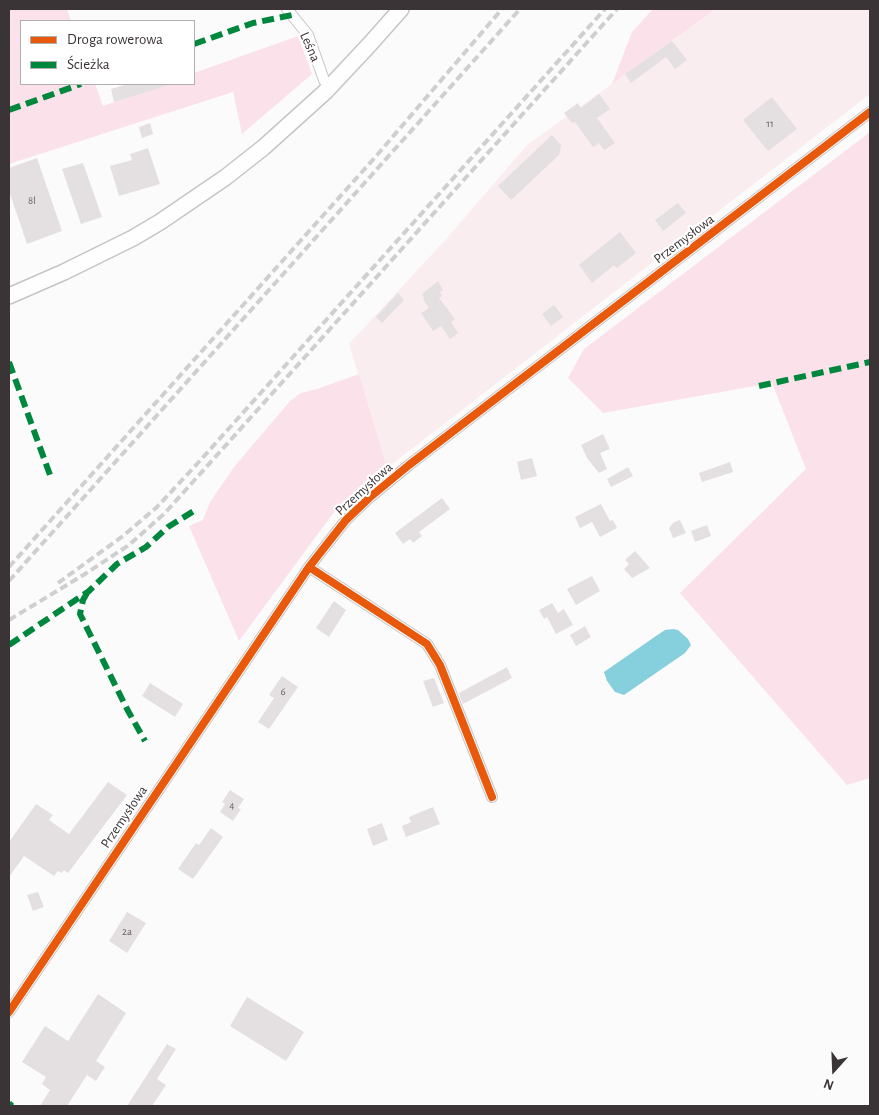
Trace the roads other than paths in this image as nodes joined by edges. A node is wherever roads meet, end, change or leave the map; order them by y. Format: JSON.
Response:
{"nodes":[{"id":1,"x":286,"y":9,"type":"edge"},
{"id":2,"x":401,"y":9,"type":"edge"},
{"id":3,"x":329,"y":87,"type":"junction"},
{"id":4,"x":870,"y":112,"type":"edge"},
{"id":5,"x":9,"y":296,"type":"edge"},
{"id":6,"x":309,"y":567,"type":"junction"},
{"id":7,"x":492,"y":797,"type":"dead end"},
{"id":8,"x":11,"y":1006,"type":"edge"}],
"edges":[{"from":1,"to":3,"type":"street","name":"Leśna"},
{"from":2,"to":3,"type":"main road"},
{"from":3,"to":5,"type":"main road"},
{"from":4,"to":6,"type":"street","name":"Przemysłowa"},
{"from":6,"to":7,"type":"street"},
{"from":6,"to":8,"type":"street","name":"Przemysłowa"}]}
